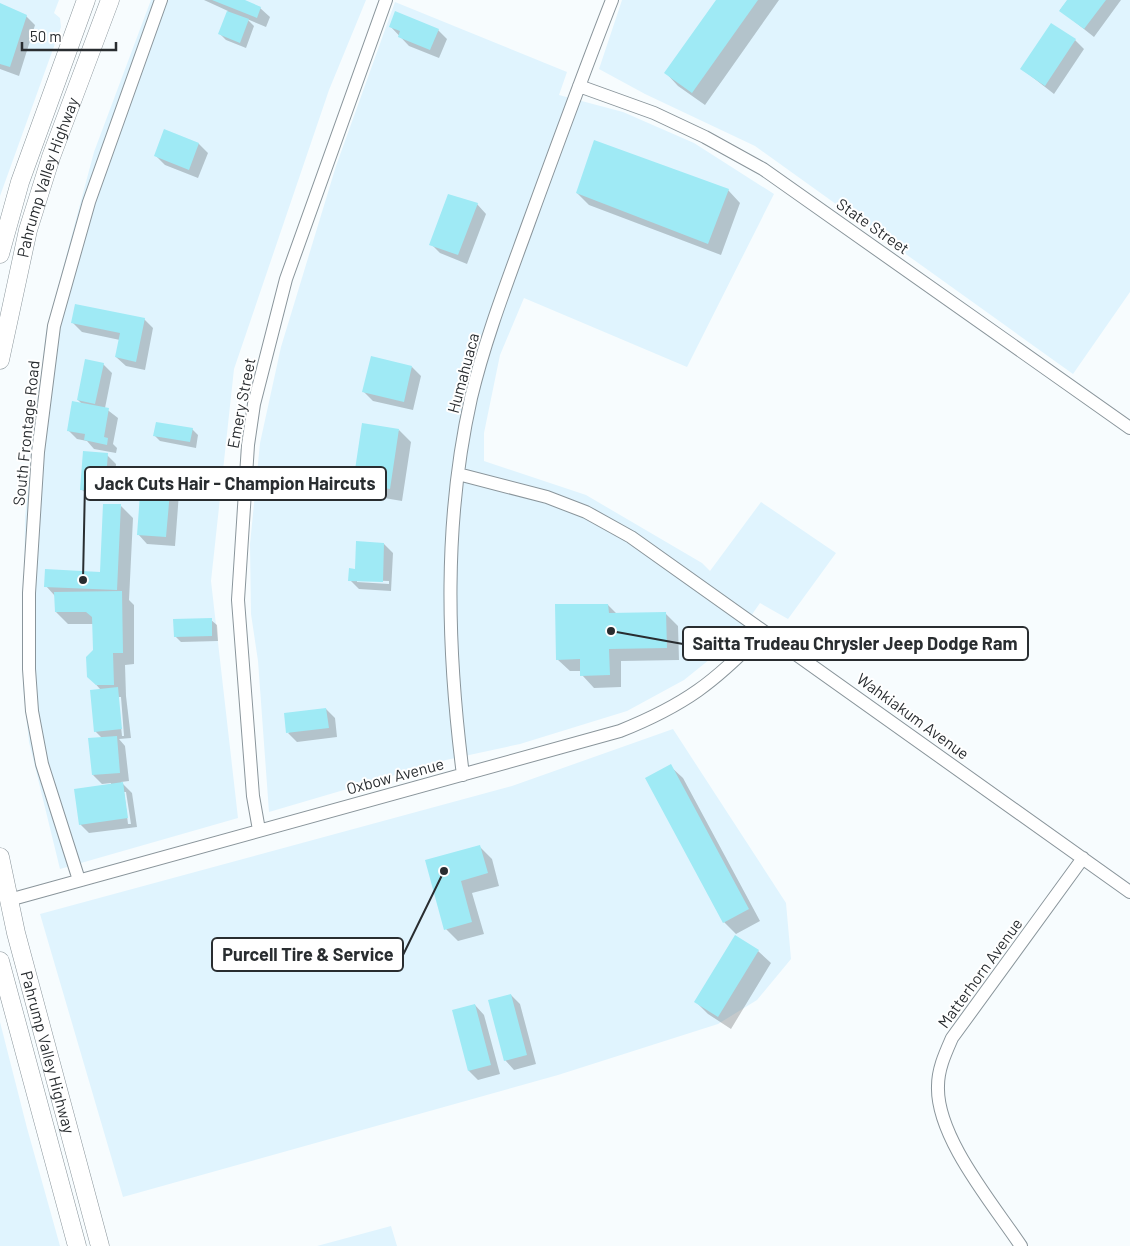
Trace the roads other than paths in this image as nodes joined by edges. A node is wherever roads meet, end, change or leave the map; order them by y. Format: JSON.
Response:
{"nodes":[{"id":1,"x":86,"y":0,"type":"edge"},
{"id":2,"x":110,"y":0,"type":"edge"},
{"id":3,"x":161,"y":0,"type":"edge"},
{"id":4,"x":386,"y":0,"type":"edge"},
{"id":5,"x":612,"y":0,"type":"edge"},
{"id":6,"x":579,"y":86,"type":"junction"},
{"id":7,"x":0,"y":254,"type":"edge"},
{"id":8,"x":0,"y":360,"type":"edge"},
{"id":9,"x":1130,"y":428,"type":"edge"},
{"id":10,"x":458,"y":474,"type":"junction"},
{"id":11,"x":762,"y":632,"type":"junction"},
{"id":12,"x":463,"y":775,"type":"junction"},
{"id":13,"x":259,"y":830,"type":"junction"},
{"id":14,"x":0,"y":857,"type":"edge"},
{"id":15,"x":1083,"y":858,"type":"junction"},
{"id":16,"x":79,"y":880,"type":"junction"},
{"id":17,"x":1130,"y":892,"type":"edge"},
{"id":18,"x":3,"y":904,"type":"edge"},
{"id":19,"x":0,"y":961,"type":"edge"},
{"id":20,"x":77,"y":1246,"type":"edge"},
{"id":21,"x":100,"y":1246,"type":"edge"},
{"id":22,"x":1022,"y":1246,"type":"edge"}],
"edges":[{"from":1,"to":7,"type":"highway","name":"Pahrump Valley Highway"},
{"from":2,"to":8,"type":"highway","name":"Pahrump Valley Highway"},
{"from":3,"to":16,"type":"street","name":"South Frontage Road"},
{"from":4,"to":13,"type":"street","name":"Emery Street"},
{"from":5,"to":6,"type":"street","name":"Humahuaca"},
{"from":6,"to":9,"type":"street","name":"State Street"},
{"from":6,"to":10,"type":"street","name":"Humahuaca"},
{"from":10,"to":11,"type":"street","name":"Wahkiakum Avenue"},
{"from":10,"to":12,"type":"street","name":"Humahuaca"},
{"from":11,"to":12,"type":"street","name":"Oxbow Avenue"},
{"from":11,"to":15,"type":"street","name":"Wahkiakum Avenue"},
{"from":12,"to":13,"type":"street","name":"Oxbow Avenue"},
{"from":13,"to":16,"type":"street","name":"Oxbow Avenue"},
{"from":14,"to":18,"type":"highway"},
{"from":15,"to":17,"type":"street","name":"Wahkiakum Avenue"},
{"from":15,"to":22,"type":"street","name":"Matterhorn Avenue"},
{"from":16,"to":18,"type":"street","name":"Oxbow Avenue"},
{"from":18,"to":21,"type":"highway","name":"Pahrump Valley Highway"},
{"from":19,"to":20,"type":"highway","name":"Pahrump Valley Highway"}]}
